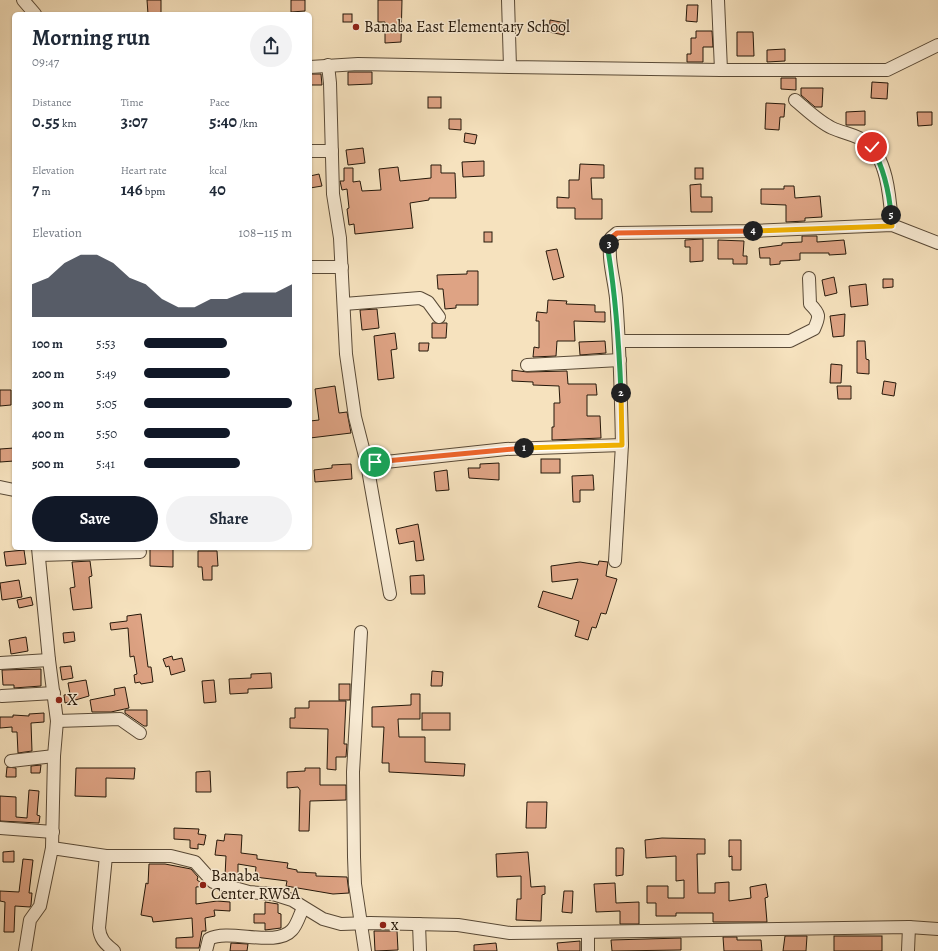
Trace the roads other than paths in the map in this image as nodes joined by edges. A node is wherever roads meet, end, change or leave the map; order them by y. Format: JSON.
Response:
{"nodes":[{"id":1,"x":23,"y":0,"type":"edge"},
{"id":2,"x":508,"y":0,"type":"edge"},
{"id":3,"x":718,"y":0,"type":"edge"},
{"id":4,"x":33,"y":12,"type":"edge"},
{"id":5,"x":938,"y":45,"type":"edge"},
{"id":6,"x":328,"y":65,"type":"junction"},
{"id":7,"x":312,"y":67,"type":"edge"},
{"id":8,"x":510,"y":67,"type":"junction"},
{"id":9,"x":721,"y":70,"type":"junction"},
{"id":10,"x":795,"y":100,"type":"dead end"},
{"id":11,"x":312,"y":151,"type":"edge"},
{"id":12,"x":332,"y":151,"type":"junction"},
{"id":13,"x":892,"y":226,"type":"junction"},
{"id":14,"x":938,"y":243,"type":"edge"},
{"id":15,"x":312,"y":267,"type":"edge"},
{"id":16,"x":342,"y":267,"type":"junction"},
{"id":17,"x":809,"y":278,"type":"dead end"},
{"id":18,"x":344,"y":304,"type":"junction"},
{"id":19,"x":439,"y":317,"type":"dead end"},
{"id":20,"x":619,"y":341,"type":"junction"},
{"id":21,"x":620,"y":360,"type":"junction"},
{"id":22,"x":527,"y":366,"type":"dead end"},
{"id":23,"x":622,"y":445,"type":"junction"},
{"id":24,"x":367,"y":464,"type":"junction"},
{"id":25,"x":0,"y":487,"type":"edge"},
{"id":26,"x":12,"y":490,"type":"edge"},
{"id":27,"x":39,"y":552,"type":"edge"},
{"id":28,"x":140,"y":552,"type":"dead end"},
{"id":29,"x":616,"y":561,"type":"dead end"},
{"id":30,"x":390,"y":594,"type":"dead end"},
{"id":31,"x":361,"y":632,"type":"dead end"},
{"id":32,"x":49,"y":660,"type":"junction"},
{"id":33,"x":0,"y":663,"type":"edge"},
{"id":34,"x":54,"y":693,"type":"junction"},
{"id":35,"x":2,"y":696,"type":"dead end"},
{"id":36,"x":57,"y":721,"type":"junction"},
{"id":37,"x":140,"y":732,"type":"dead end"},
{"id":38,"x":54,"y":756,"type":"junction"},
{"id":39,"x":10,"y":761,"type":"dead end"},
{"id":40,"x":0,"y":828,"type":"edge"},
{"id":41,"x":53,"y":832,"type":"junction"},
{"id":42,"x":52,"y":848,"type":"junction"},
{"id":43,"x":106,"y":856,"type":"junction"},
{"id":44,"x":303,"y":908,"type":"junction"},
{"id":45,"x":361,"y":923,"type":"junction"},
{"id":46,"x":419,"y":924,"type":"junction"},
{"id":47,"x":910,"y":927,"type":"junction"},
{"id":48,"x":938,"y":929,"type":"edge"},
{"id":49,"x":588,"y":932,"type":"junction"},
{"id":50,"x":25,"y":951,"type":"edge"},
{"id":51,"x":114,"y":951,"type":"edge"},
{"id":52,"x":206,"y":951,"type":"edge"},
{"id":53,"x":364,"y":951,"type":"edge"},
{"id":54,"x":420,"y":951,"type":"edge"},
{"id":55,"x":588,"y":951,"type":"edge"},
{"id":56,"x":908,"y":951,"type":"edge"}],
"edges":[{"from":1,"to":4,"type":"street"},
{"from":2,"to":8,"type":"street"},
{"from":3,"to":9,"type":"street"},
{"from":5,"to":9,"type":"street"},
{"from":6,"to":7,"type":"street"},
{"from":6,"to":8,"type":"street"},
{"from":6,"to":12,"type":"street"},
{"from":8,"to":9,"type":"street"},
{"from":10,"to":13,"type":"street"},
{"from":11,"to":12,"type":"street"},
{"from":12,"to":16,"type":"street"},
{"from":13,"to":14,"type":"street"},
{"from":13,"to":20,"type":"street"},
{"from":15,"to":16,"type":"street"},
{"from":16,"to":18,"type":"street"},
{"from":17,"to":20,"type":"street"},
{"from":18,"to":19,"type":"street"},
{"from":18,"to":24,"type":"street"},
{"from":20,"to":21,"type":"street"},
{"from":21,"to":22,"type":"street"},
{"from":21,"to":23,"type":"street"},
{"from":23,"to":24,"type":"street"},
{"from":23,"to":29,"type":"street"},
{"from":24,"to":30,"type":"street"},
{"from":25,"to":26,"type":"street"},
{"from":27,"to":28,"type":"street"},
{"from":27,"to":32,"type":"street"},
{"from":31,"to":45,"type":"street"},
{"from":32,"to":33,"type":"street"},
{"from":32,"to":34,"type":"street"},
{"from":34,"to":35,"type":"street"},
{"from":34,"to":36,"type":"street"},
{"from":36,"to":37,"type":"street"},
{"from":36,"to":38,"type":"street"},
{"from":38,"to":39,"type":"street"},
{"from":38,"to":41,"type":"street"},
{"from":40,"to":41,"type":"street"},
{"from":41,"to":42,"type":"street"},
{"from":42,"to":43,"type":"street"},
{"from":42,"to":50,"type":"street"},
{"from":43,"to":44,"type":"street"},
{"from":43,"to":51,"type":"street"},
{"from":44,"to":45,"type":"street"},
{"from":44,"to":52,"type":"street"},
{"from":45,"to":46,"type":"street"},
{"from":45,"to":53,"type":"street"},
{"from":46,"to":49,"type":"street"},
{"from":46,"to":54,"type":"street"},
{"from":47,"to":48,"type":"street"},
{"from":47,"to":49,"type":"street"},
{"from":47,"to":56,"type":"street"},
{"from":49,"to":55,"type":"street"}]}
